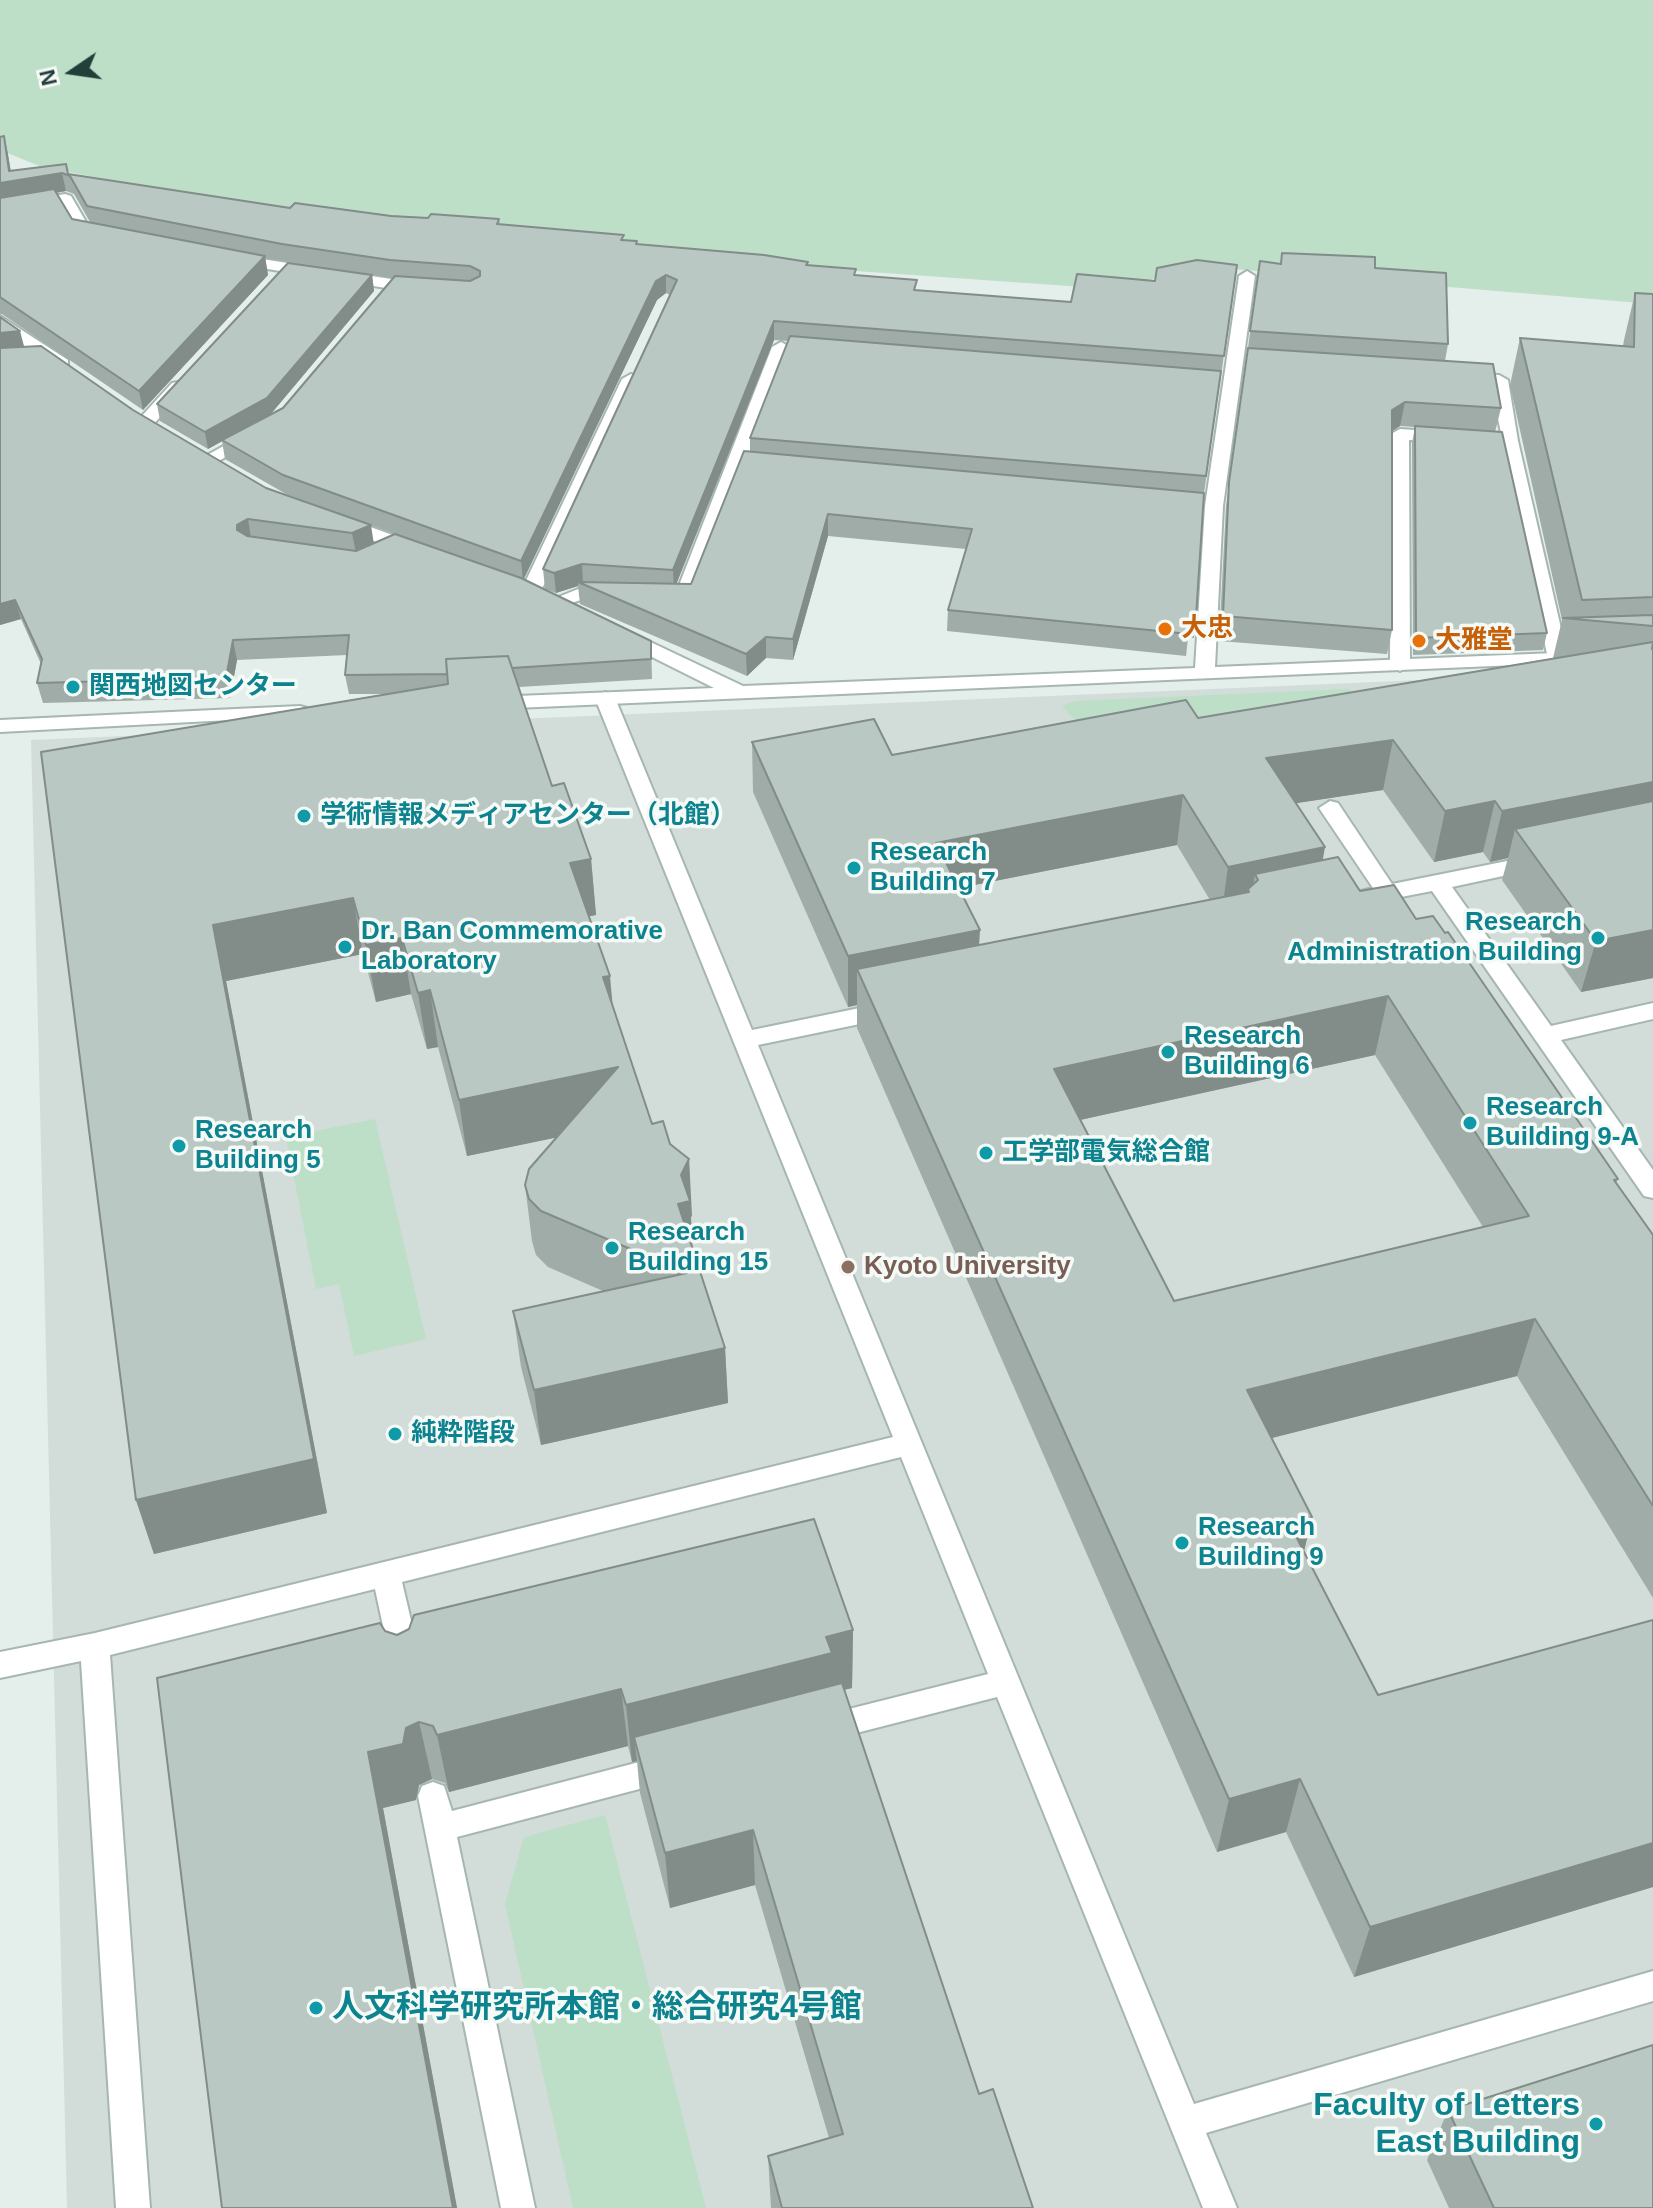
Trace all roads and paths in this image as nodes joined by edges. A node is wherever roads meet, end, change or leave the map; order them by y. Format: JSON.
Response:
{"nodes":[{"id":1,"x":0,"y":209,"type":"edge"},
{"id":2,"x":114,"y":237,"type":"edge"},
{"id":3,"x":223,"y":258,"type":"edge"},
{"id":4,"x":1247,"y":276,"type":"dead end"},
{"id":5,"x":432,"y":289,"type":"edge"},
{"id":6,"x":0,"y":321,"type":"edge"},
{"id":7,"x":789,"y":348,"type":"edge"},
{"id":8,"x":51,"y":356,"type":"junction"},
{"id":9,"x":642,"y":357,"type":"edge"},
{"id":10,"x":25,"y":358,"type":"edge"},
{"id":11,"x":74,"y":373,"type":"edge"},
{"id":12,"x":188,"y":376,"type":"edge"},
{"id":13,"x":1437,"y":376,"type":"edge"},
{"id":14,"x":146,"y":422,"type":"edge"},
{"id":15,"x":266,"y":428,"type":"edge"},
{"id":16,"x":1462,"y":438,"type":"edge"},
{"id":17,"x":231,"y":474,"type":"edge"},
{"id":18,"x":331,"y":519,"type":"edge"},
{"id":19,"x":398,"y":543,"type":"junction"},
{"id":20,"x":428,"y":554,"type":"edge"},
{"id":21,"x":372,"y":556,"type":"edge"},
{"id":22,"x":626,"y":596,"type":"edge"},
{"id":23,"x":655,"y":597,"type":"edge"},
{"id":24,"x":556,"y":602,"type":"junction"},
{"id":25,"x":1606,"y":657,"type":"edge"},
{"id":26,"x":1558,"y":659,"type":"junction"},
{"id":27,"x":1400,"y":665,"type":"junction"},
{"id":28,"x":1205,"y":674,"type":"junction"},
{"id":29,"x":738,"y":691,"type":"junction"},
{"id":30,"x":605,"y":698,"type":"junction"},
{"id":31,"x":478,"y":704,"type":"edge"},
{"id":32,"x":320,"y":711,"type":"edge"},
{"id":33,"x":0,"y":726,"type":"edge"},
{"id":34,"x":1330,"y":808,"type":"dead end"},
{"id":35,"x":1561,"y":857,"type":"edge"},
{"id":36,"x":1438,"y":883,"type":"junction"},
{"id":37,"x":1387,"y":893,"type":"junction"},
{"id":38,"x":1343,"y":902,"type":"edge"},
{"id":39,"x":913,"y":1005,"type":"edge"},
{"id":40,"x":1653,"y":1011,"type":"edge"},
{"id":41,"x":1545,"y":1035,"type":"junction"},
{"id":42,"x":745,"y":1040,"type":"junction"},
{"id":43,"x":1653,"y":1189,"type":"edge"},
{"id":44,"x":910,"y":1444,"type":"junction"},
{"id":45,"x":386,"y":1574,"type":"junction"},
{"id":46,"x":95,"y":1646,"type":"junction"},
{"id":47,"x":0,"y":1665,"type":"edge"},
{"id":48,"x":409,"y":1677,"type":"edge"},
{"id":49,"x":1005,"y":1682,"type":"junction"},
{"id":50,"x":791,"y":1737,"type":"edge"},
{"id":51,"x":700,"y":1761,"type":"edge"},
{"id":52,"x":433,"y":1796,"type":"dead end"},
{"id":53,"x":440,"y":1828,"type":"junction"},
{"id":54,"x":1653,"y":1986,"type":"edge"},
{"id":55,"x":1185,"y":2123,"type":"junction"},
{"id":56,"x":133,"y":2208,"type":"edge"},
{"id":57,"x":518,"y":2208,"type":"edge"},
{"id":58,"x":1220,"y":2208,"type":"edge"}],
"edges":[{"from":1,"to":2,"type":"street"},
{"from":3,"to":5,"type":"street"},
{"from":4,"to":28,"type":"street"},
{"from":6,"to":8,"type":"street"},
{"from":7,"to":23,"type":"street"},
{"from":8,"to":10,"type":"street"},
{"from":8,"to":11,"type":"street"},
{"from":9,"to":24,"type":"street"},
{"from":12,"to":14,"type":"street"},
{"from":13,"to":26,"type":"street"},
{"from":15,"to":17,"type":"street"},
{"from":16,"to":27,"type":"street"},
{"from":18,"to":19,"type":"street"},
{"from":19,"to":20,"type":"street"},
{"from":19,"to":21,"type":"street"},
{"from":22,"to":24,"type":"street"},
{"from":24,"to":29,"type":"street"},
{"from":25,"to":26,"type":"street"},
{"from":26,"to":27,"type":"street"},
{"from":27,"to":28,"type":"street"},
{"from":28,"to":29,"type":"street"},
{"from":29,"to":30,"type":"street"},
{"from":30,"to":31,"type":"street"},
{"from":30,"to":42,"type":"street"},
{"from":32,"to":33,"type":"street"},
{"from":34,"to":37,"type":"street"},
{"from":35,"to":36,"type":"street"},
{"from":36,"to":37,"type":"street"},
{"from":36,"to":41,"type":"street"},
{"from":37,"to":38,"type":"street"},
{"from":39,"to":42,"type":"street"},
{"from":40,"to":41,"type":"street"},
{"from":41,"to":43,"type":"street"},
{"from":42,"to":44,"type":"street"},
{"from":44,"to":45,"type":"street"},
{"from":44,"to":49,"type":"street"},
{"from":45,"to":46,"type":"street"},
{"from":45,"to":48,"type":"street"},
{"from":46,"to":47,"type":"street"},
{"from":46,"to":56,"type":"street"},
{"from":49,"to":50,"type":"street"},
{"from":49,"to":55,"type":"street"},
{"from":51,"to":53,"type":"street"},
{"from":52,"to":53,"type":"street"},
{"from":53,"to":57,"type":"street"},
{"from":54,"to":55,"type":"street"},
{"from":55,"to":58,"type":"street"}]}
